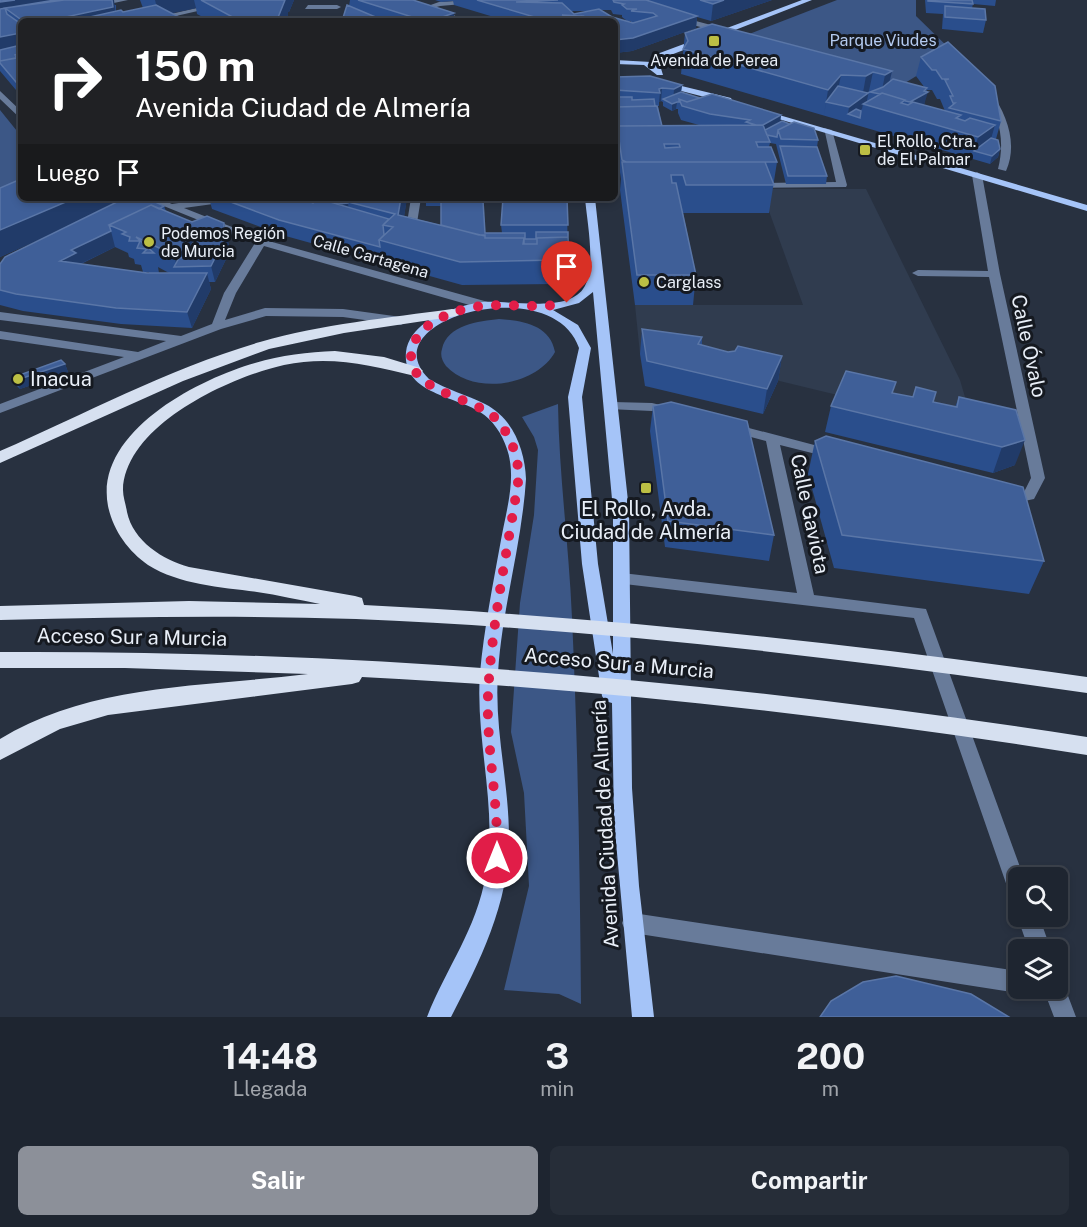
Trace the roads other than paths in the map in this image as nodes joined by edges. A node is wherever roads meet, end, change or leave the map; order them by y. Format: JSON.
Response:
{"nodes":[{"id":1,"x":126,"y":0,"type":"edge"},
{"id":2,"x":242,"y":0,"type":"edge"},
{"id":3,"x":398,"y":0,"type":"edge"},
{"id":4,"x":808,"y":0,"type":"edge"},
{"id":5,"x":228,"y":2,"type":"edge"},
{"id":6,"x":484,"y":2,"type":"edge"},
{"id":7,"x":90,"y":5,"type":"edge"},
{"id":8,"x":308,"y":7,"type":"edge"},
{"id":9,"x":338,"y":7,"type":"edge"},
{"id":10,"x":426,"y":9,"type":"junction"},
{"id":11,"x":133,"y":10,"type":"edge"},
{"id":12,"x":171,"y":15,"type":"junction"},
{"id":13,"x":666,"y":15,"type":"edge"},
{"id":14,"x":158,"y":18,"type":"edge"},
{"id":15,"x":176,"y":18,"type":"edge"},
{"id":16,"x":457,"y":18,"type":"edge"},
{"id":17,"x":722,"y":34,"type":"junction"},
{"id":18,"x":618,"y":62,"type":"edge"},
{"id":19,"x":658,"y":70,"type":"junction"},
{"id":20,"x":686,"y":88,"type":"junction"},
{"id":21,"x":984,"y":89,"type":"edge"},
{"id":22,"x":0,"y":94,"type":"edge"},
{"id":23,"x":740,"y":104,"type":"edge"},
{"id":24,"x":751,"y":107,"type":"edge"},
{"id":25,"x":18,"y":113,"type":"edge"},
{"id":26,"x":827,"y":130,"type":"junction"},
{"id":27,"x":1003,"y":169,"type":"dead end"},
{"id":28,"x":977,"y":175,"type":"junction"},
{"id":29,"x":747,"y":186,"type":"edge"},
{"id":30,"x":149,"y":201,"type":"edge"},
{"id":31,"x":215,"y":201,"type":"edge"},
{"id":32,"x":416,"y":201,"type":"edge"},
{"id":33,"x":590,"y":201,"type":"edge"},
{"id":34,"x":174,"y":207,"type":"junction"},
{"id":35,"x":1087,"y":208,"type":"edge"},
{"id":36,"x":411,"y":230,"type":"edge"},
{"id":37,"x":261,"y":242,"type":"junction"},
{"id":38,"x":595,"y":269,"type":"junction"},
{"id":39,"x":918,"y":273,"type":"dead end"},
{"id":40,"x":994,"y":274,"type":"junction"},
{"id":41,"x":484,"y":305,"type":"junction"},
{"id":42,"x":527,"y":307,"type":"junction"},
{"id":43,"x":452,"y":313,"type":"junction"},
{"id":44,"x":0,"y":316,"type":"edge"},
{"id":45,"x":401,"y":321,"type":"junction"},
{"id":46,"x":217,"y":326,"type":"junction"},
{"id":47,"x":0,"y":335,"type":"edge"},
{"id":48,"x":182,"y":339,"type":"junction"},
{"id":49,"x":140,"y":355,"type":"junction"},
{"id":50,"x":415,"y":371,"type":"junction"},
{"id":51,"x":613,"y":406,"type":"junction"},
{"id":52,"x":0,"y":409,"type":"edge"},
{"id":53,"x":685,"y":415,"type":"edge"},
{"id":54,"x":717,"y":424,"type":"edge"},
{"id":55,"x":772,"y":438,"type":"junction"},
{"id":56,"x":841,"y":457,"type":"edge"},
{"id":57,"x":0,"y":458,"type":"edge"},
{"id":58,"x":997,"y":499,"type":"edge"},
{"id":59,"x":622,"y":579,"type":"junction"},
{"id":60,"x":807,"y":600,"type":"junction"},
{"id":61,"x":0,"y":613,"type":"edge"},
{"id":62,"x":418,"y":614,"type":"junction"},
{"id":63,"x":0,"y":660,"type":"edge"},
{"id":64,"x":403,"y":670,"type":"junction"},
{"id":65,"x":1087,"y":685,"type":"edge"},
{"id":66,"x":1087,"y":746,"type":"edge"},
{"id":67,"x":0,"y":751,"type":"edge"},
{"id":68,"x":621,"y":756,"type":"junction"},
{"id":69,"x":1010,"y":867,"type":"edge"},
{"id":70,"x":633,"y":923,"type":"junction"},
{"id":71,"x":1008,"y":980,"type":"edge"},
{"id":72,"x":1058,"y":999,"type":"edge"},
{"id":73,"x":438,"y":1017,"type":"edge"},
{"id":74,"x":642,"y":1017,"type":"edge"},
{"id":75,"x":1065,"y":1017,"type":"edge"}],
"edges":[{"from":1,"to":7,"type":"street"},
{"from":1,"to":11,"type":"street"},
{"from":2,"to":5,"type":"street"},
{"from":3,"to":10,"type":"main road"},
{"from":4,"to":17,"type":"main road"},
{"from":5,"to":12,"type":"street"},
{"from":6,"to":10,"type":"street"},
{"from":8,"to":9,"type":"street"},
{"from":10,"to":16,"type":"main road"},
{"from":12,"to":14,"type":"street"},
{"from":12,"to":15,"type":"street"},
{"from":13,"to":17,"type":"street"},
{"from":17,"to":19,"type":"main road"},
{"from":18,"to":19,"type":"main road"},
{"from":19,"to":20,"type":"main road"},
{"from":19,"to":20,"type":"main road"},
{"from":20,"to":23,"type":"main road"},
{"from":21,"to":27,"type":"street"},
{"from":22,"to":25,"type":"street"},
{"from":24,"to":26,"type":"main road"},
{"from":26,"to":28,"type":"main road"},
{"from":26,"to":29,"type":"street"},
{"from":28,"to":35,"type":"main road"},
{"from":28,"to":40,"type":"street","name":"Calle Óvalo"},
{"from":30,"to":34,"type":"street","name":"Calle Cartagena"},
{"from":31,"to":34,"type":"street"},
{"from":32,"to":36,"type":"street"},
{"from":33,"to":38,"type":"main road","name":"Avenida Ciudad de Almería"},
{"from":34,"to":37,"type":"street","name":"Calle Cartagena"},
{"from":37,"to":41,"type":"street","name":"Calle Cartagena"},
{"from":37,"to":46,"type":"street"},
{"from":38,"to":42,"type":"main road"},
{"from":38,"to":51,"type":"main road","name":"Avenida Ciudad de Almería"},
{"from":39,"to":40,"type":"street"},
{"from":40,"to":58,"type":"street","name":"Calle Óvalo"},
{"from":41,"to":42,"type":"main road"},
{"from":41,"to":43,"type":"main road"},
{"from":42,"to":68,"type":"main road"},
{"from":43,"to":45,"type":"highway"},
{"from":43,"to":50,"type":"main road"},
{"from":44,"to":48,"type":"street"},
{"from":45,"to":46,"type":"street"},
{"from":45,"to":57,"type":"highway"},
{"from":46,"to":48,"type":"street"},
{"from":47,"to":49,"type":"street"},
{"from":48,"to":49,"type":"street"},
{"from":49,"to":52,"type":"street"},
{"from":50,"to":62,"type":"highway"},
{"from":50,"to":73,"type":"main road"},
{"from":51,"to":53,"type":"street"},
{"from":51,"to":59,"type":"main road","name":"Avenida Ciudad de Almería"},
{"from":54,"to":55,"type":"street"},
{"from":55,"to":56,"type":"street"},
{"from":55,"to":60,"type":"street","name":"Calle Gaviota"},
{"from":59,"to":60,"type":"street"},
{"from":59,"to":68,"type":"main road","name":"Avenida Ciudad de Almería"},
{"from":60,"to":69,"type":"street"},
{"from":61,"to":62,"type":"highway","name":"Acceso Sur a Murcia"},
{"from":62,"to":65,"type":"highway","name":"Acceso Sur a Murcia"},
{"from":63,"to":64,"type":"highway","name":"Acceso Sur a Murcia"},
{"from":64,"to":66,"type":"highway","name":"Acceso Sur a Murcia"},
{"from":64,"to":67,"type":"highway"},
{"from":68,"to":70,"type":"main road","name":"Avenida Ciudad de Almería"},
{"from":70,"to":71,"type":"street"},
{"from":70,"to":74,"type":"main road","name":"Avenida Ciudad de Almería"},
{"from":72,"to":75,"type":"street"}]}
